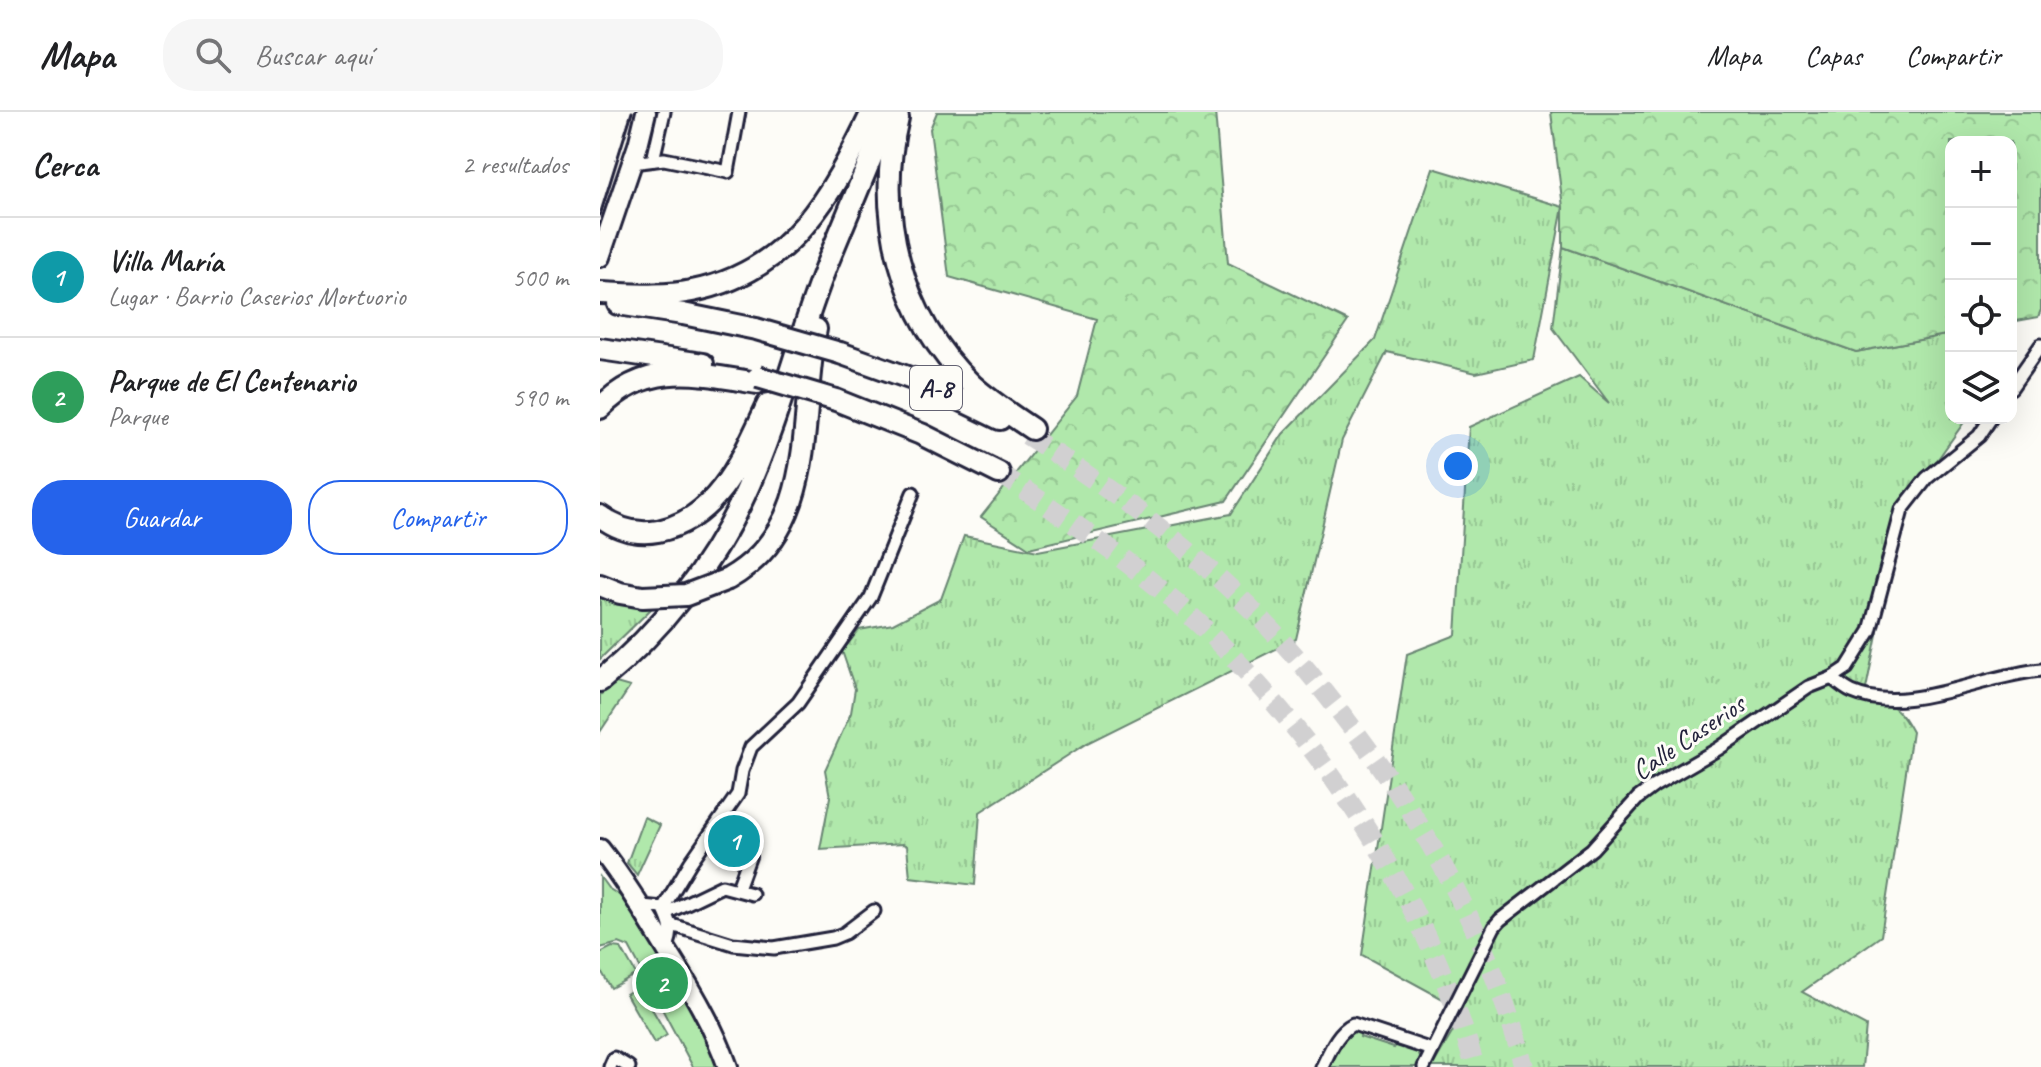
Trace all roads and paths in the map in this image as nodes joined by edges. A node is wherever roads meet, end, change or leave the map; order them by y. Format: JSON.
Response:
{"nodes":[{"id":1,"x":646,"y":112,"type":"edge"},
{"id":2,"x":664,"y":112,"type":"edge"},
{"id":3,"x":739,"y":112,"type":"edge"},
{"id":4,"x":872,"y":112,"type":"edge"},
{"id":5,"x":879,"y":112,"type":"edge"},
{"id":6,"x":890,"y":112,"type":"edge"},
{"id":7,"x":900,"y":112,"type":"edge"},
{"id":8,"x":653,"y":160,"type":"junction"},
{"id":9,"x":632,"y":163,"type":"junction"},
{"id":10,"x":840,"y":236,"type":"junction"},
{"id":11,"x":600,"y":257,"type":"edge"},
{"id":12,"x":604,"y":298,"type":"edge"},
{"id":13,"x":2041,"y":345,"type":"edge"},
{"id":14,"x":600,"y":349,"type":"edge"},
{"id":15,"x":2017,"y":379,"type":"edge"},
{"id":16,"x":763,"y":385,"type":"junction"},
{"id":17,"x":600,"y":408,"type":"edge"},
{"id":18,"x":1987,"y":424,"type":"edge"},
{"id":19,"x":999,"y":473,"type":"tunnel mouth"},
{"id":20,"x":913,"y":493,"type":"dead end"},
{"id":21,"x":600,"y":516,"type":"edge"},
{"id":22,"x":600,"y":585,"type":"edge"},
{"id":23,"x":600,"y":668,"type":"edge"},
{"id":24,"x":2041,"y":670,"type":"edge"},
{"id":25,"x":1832,"y":678,"type":"junction"},
{"id":26,"x":600,"y":681,"type":"edge"},
{"id":27,"x":600,"y":849,"type":"edge"},
{"id":28,"x":750,"y":855,"type":"dead end"},
{"id":29,"x":738,"y":888,"type":"junction"},
{"id":30,"x":752,"y":894,"type":"dead end"},
{"id":31,"x":642,"y":906,"type":"junction"},
{"id":32,"x":664,"y":910,"type":"junction"},
{"id":33,"x":874,"y":911,"type":"dead end"},
{"id":34,"x":672,"y":925,"type":"junction"},
{"id":35,"x":666,"y":949,"type":"junction"},
{"id":36,"x":1432,"y":1050,"type":"junction"},
{"id":37,"x":610,"y":1067,"type":"edge"},
{"id":38,"x":629,"y":1067,"type":"edge"},
{"id":39,"x":728,"y":1067,"type":"edge"},
{"id":40,"x":1322,"y":1067,"type":"edge"},
{"id":41,"x":1424,"y":1067,"type":"edge"}],
"edges":[{"from":1,"to":9,"type":"main road"},
{"from":2,"to":8,"type":"street"},
{"from":3,"to":8,"type":"street"},
{"from":4,"to":12,"type":"highway"},
{"from":5,"to":16,"type":"highway"},
{"from":6,"to":10,"type":"highway"},
{"from":7,"to":12,"type":"highway","number":"A-8","bridge":true},
{"from":8,"to":9,"type":"street"},
{"from":9,"to":11,"type":"main road"},
{"from":10,"to":22,"type":"highway","bridge":true},
{"from":10,"to":26,"type":"highway"},
{"from":13,"to":15,"type":"street"},
{"from":14,"to":16,"type":"highway","number":"A-8"},
{"from":16,"to":17,"type":"highway"},
{"from":16,"to":19,"type":"highway","number":"A-8","bridge":true},
{"from":16,"to":21,"type":"highway"},
{"from":16,"to":23,"type":"highway"},
{"from":18,"to":25,"type":"street","name":"Calle Caserios"},
{"from":20,"to":32,"type":"street"},
{"from":24,"to":25,"type":"street"},
{"from":25,"to":36,"type":"street","name":"Calle Caserios"},
{"from":27,"to":31,"type":"main road"},
{"from":28,"to":29,"type":"street"},
{"from":29,"to":30,"type":"street"},
{"from":29,"to":32,"type":"street"},
{"from":31,"to":32,"type":"street"},
{"from":31,"to":35,"type":"main road"},
{"from":32,"to":34,"type":"street"},
{"from":33,"to":34,"type":"street"},
{"from":34,"to":35,"type":"street"},
{"from":35,"to":39,"type":"main road"},
{"from":36,"to":40,"type":"street"},
{"from":36,"to":41,"type":"street","name":"Calle Caserios"},
{"from":37,"to":38,"type":"street"}]}
